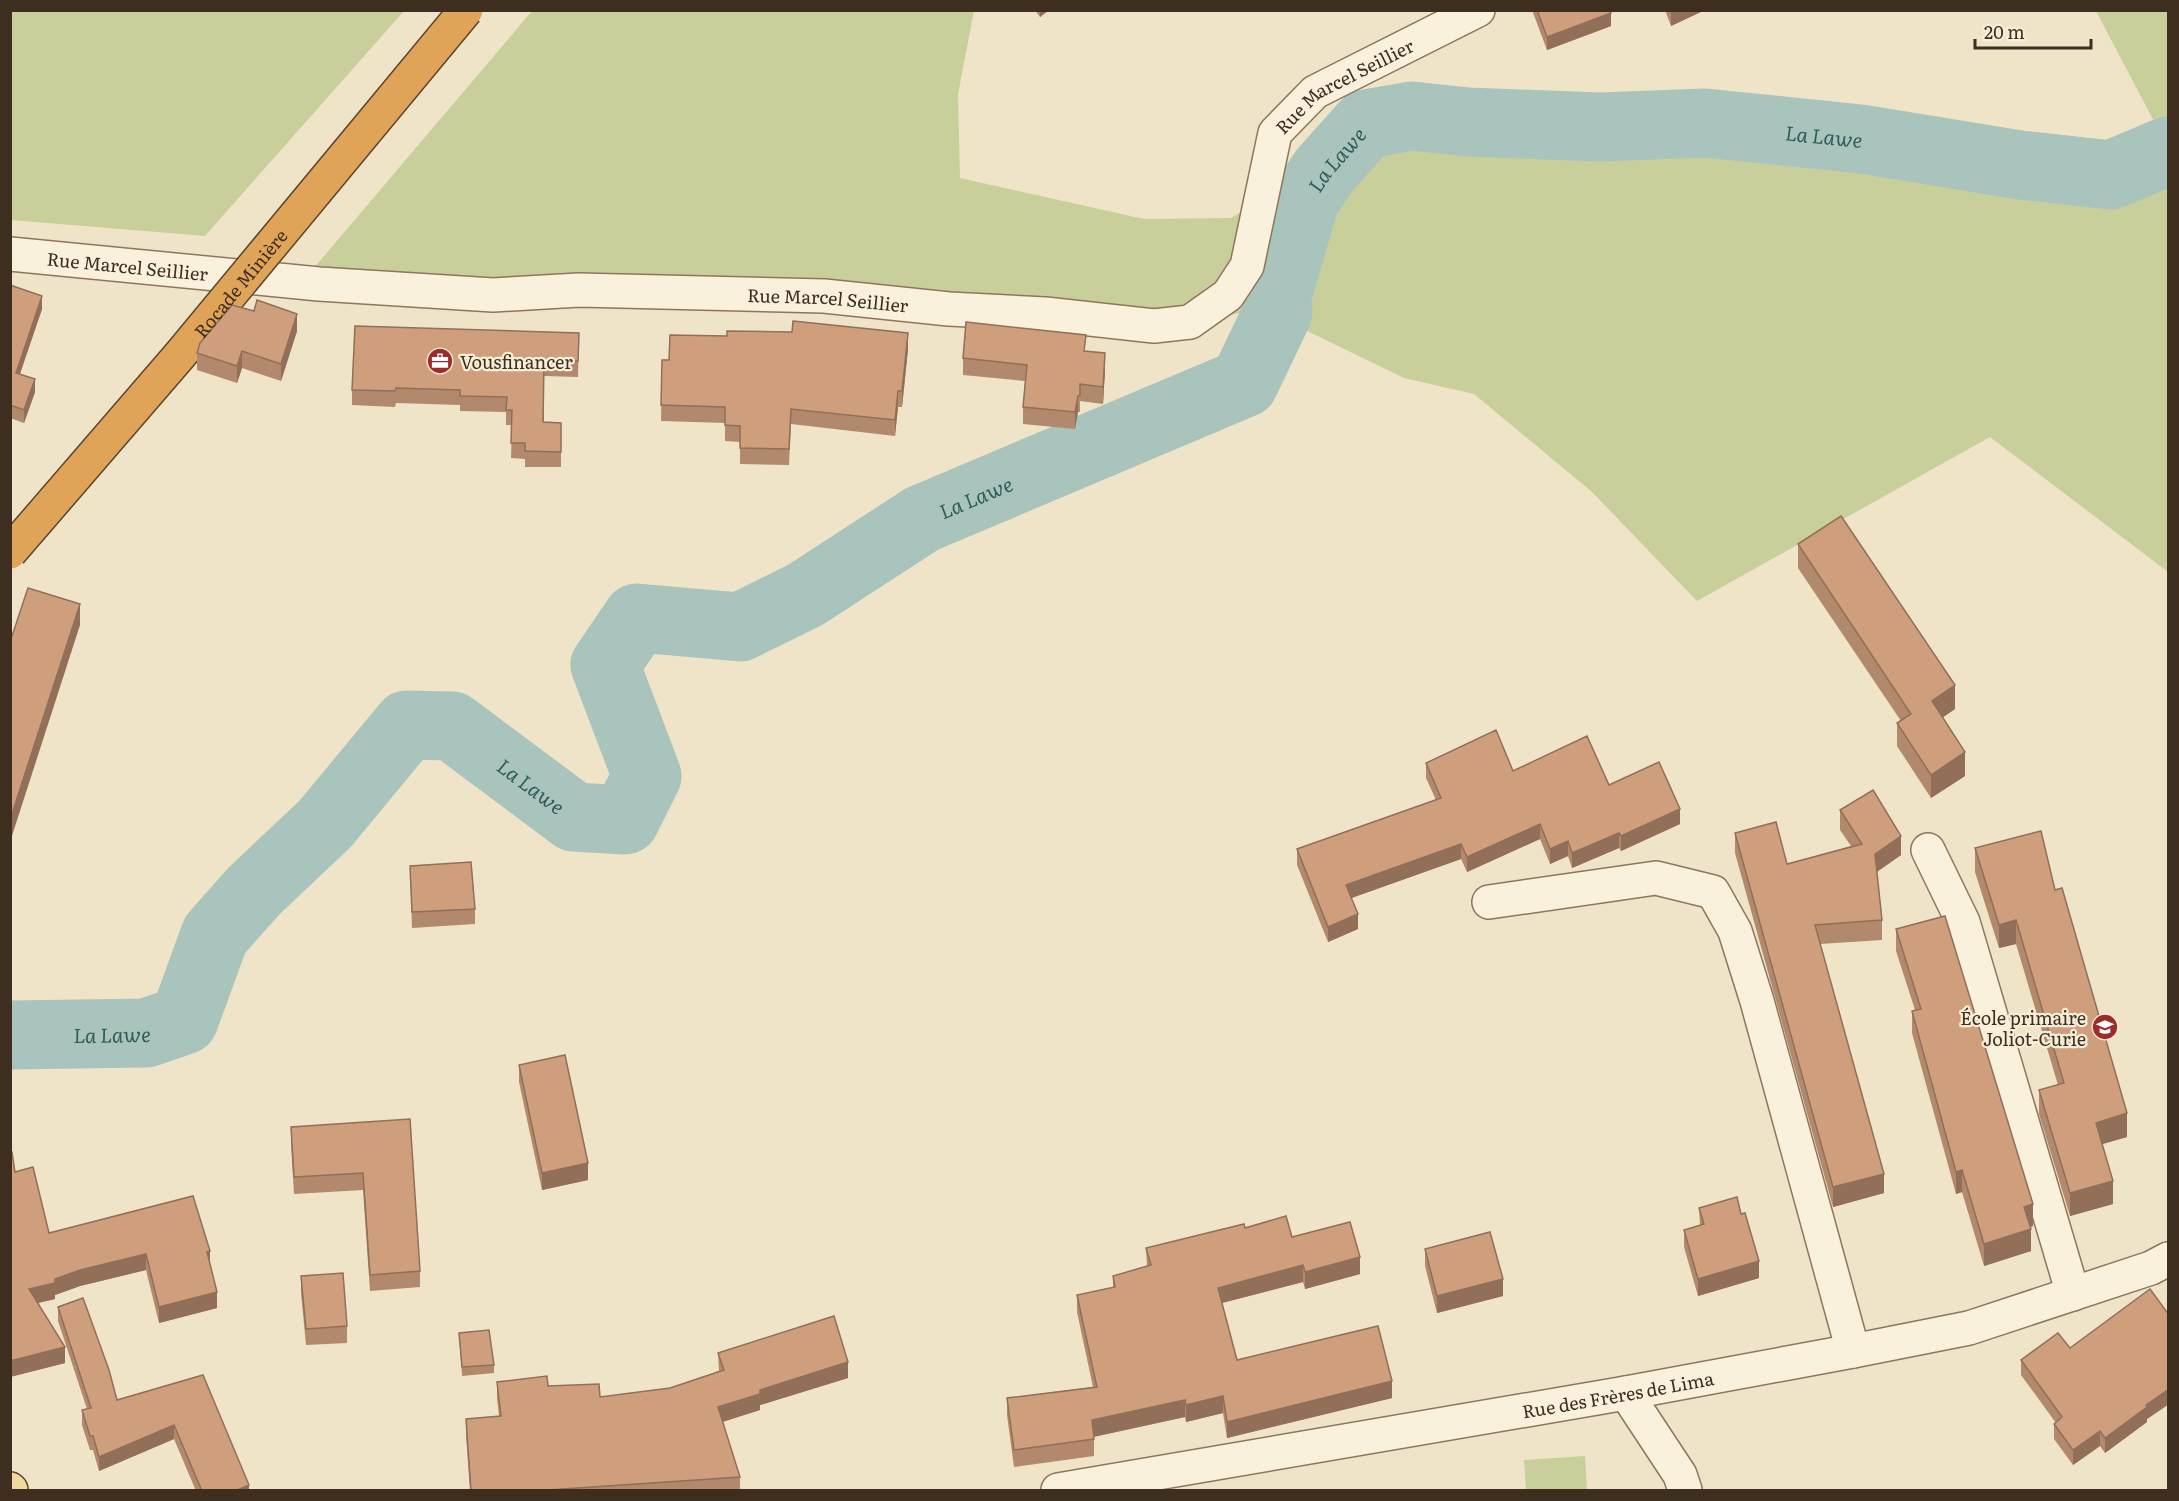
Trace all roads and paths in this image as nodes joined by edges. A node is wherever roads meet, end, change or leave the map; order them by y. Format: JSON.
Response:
{"nodes":[{"id":1,"x":466,"y":10,"type":"edge"},
{"id":2,"x":1478,"y":10,"type":"edge"},
{"id":3,"x":10,"y":254,"type":"edge"},
{"id":4,"x":10,"y":552,"type":"edge"},
{"id":5,"x":1928,"y":850,"type":"dead end"},
{"id":6,"x":1489,"y":902,"type":"dead end"},
{"id":7,"x":2169,"y":1259,"type":"edge"},
{"id":8,"x":2073,"y":1294,"type":"junction"},
{"id":9,"x":1853,"y":1351,"type":"junction"},
{"id":10,"x":1626,"y":1393,"type":"junction"},
{"id":11,"x":1058,"y":1491,"type":"edge"},
{"id":12,"x":1685,"y":1491,"type":"edge"}],
"edges":[{"from":1,"to":4,"type":"highway","name":"Rocade Minière","bridge":true},
{"from":2,"to":3,"type":"street","name":"Rue Marcel Seillier"},
{"from":5,"to":8,"type":"street"},
{"from":6,"to":9,"type":"street"},
{"from":7,"to":8,"type":"street","name":"Rue des Frères de Lima"},
{"from":8,"to":9,"type":"street","name":"Rue des Frères de Lima"},
{"from":9,"to":10,"type":"street","name":"Rue des Frères de Lima"},
{"from":10,"to":11,"type":"street","name":"Rue des Frères de Lima"},
{"from":10,"to":12,"type":"street"}]}
